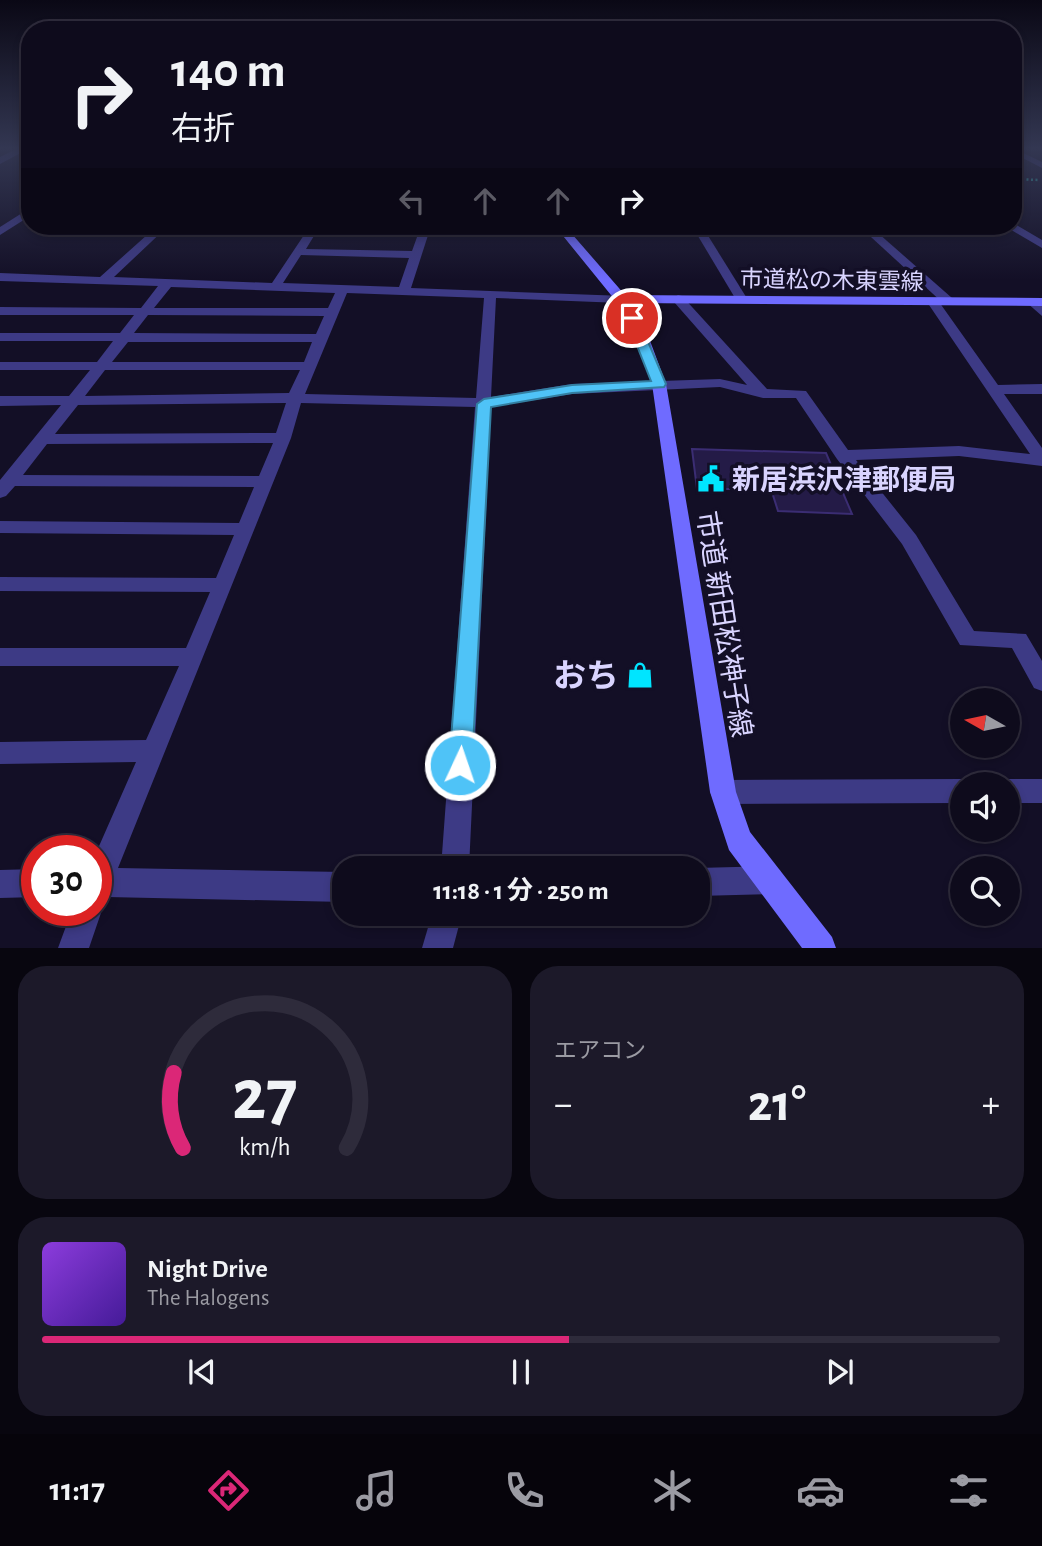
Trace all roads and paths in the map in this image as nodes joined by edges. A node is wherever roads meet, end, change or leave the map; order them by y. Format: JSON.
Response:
{"nodes":[{"id":1,"x":21,"y":217,"type":"edge"},
{"id":2,"x":0,"y":232,"type":"edge"},
{"id":3,"x":1022,"y":233,"type":"edge"},
{"id":4,"x":153,"y":235,"type":"edge"},
{"id":5,"x":309,"y":235,"type":"edge"},
{"id":6,"x":423,"y":235,"type":"edge"},
{"id":7,"x":568,"y":235,"type":"edge"},
{"id":8,"x":702,"y":235,"type":"edge"},
{"id":9,"x":873,"y":235,"type":"edge"},
{"id":10,"x":1042,"y":246,"type":"edge"},
{"id":11,"x":298,"y":253,"type":"junction"},
{"id":12,"x":416,"y":255,"type":"junction"},
{"id":13,"x":0,"y":277,"type":"edge"},
{"id":14,"x":104,"y":280,"type":"junction"},
{"id":15,"x":168,"y":282,"type":"junction"},
{"id":16,"x":275,"y":287,"type":"junction"},
{"id":17,"x":342,"y":290,"type":"junction"},
{"id":18,"x":404,"y":291,"type":"junction"},
{"id":19,"x":490,"y":295,"type":"junction"},
{"id":20,"x":621,"y":299,"type":"junction"},
{"id":21,"x":678,"y":299,"type":"junction"},
{"id":22,"x":742,"y":300,"type":"junction"},
{"id":23,"x":940,"y":301,"type":"junction"},
{"id":24,"x":1039,"y":306,"type":"edge"},
{"id":25,"x":0,"y":312,"type":"edge"},
{"id":26,"x":144,"y":312,"type":"junction"},
{"id":27,"x":331,"y":312,"type":"junction"},
{"id":28,"x":0,"y":337,"type":"edge"},
{"id":29,"x":123,"y":338,"type":"junction"},
{"id":30,"x":320,"y":338,"type":"junction"},
{"id":31,"x":0,"y":366,"type":"edge"},
{"id":32,"x":100,"y":366,"type":"junction"},
{"id":33,"x":308,"y":366,"type":"junction"},
{"id":34,"x":659,"y":384,"type":"junction"},
{"id":35,"x":993,"y":390,"type":"junction"},
{"id":36,"x":1042,"y":390,"type":"edge"},
{"id":37,"x":763,"y":393,"type":"junction"},
{"id":38,"x":295,"y":398,"type":"junction"},
{"id":39,"x":73,"y":400,"type":"junction"},
{"id":40,"x":0,"y":401,"type":"edge"},
{"id":41,"x":484,"y":404,"type":"junction"},
{"id":42,"x":283,"y":438,"type":"junction"},
{"id":43,"x":42,"y":439,"type":"junction"},
{"id":44,"x":843,"y":456,"type":"junction"},
{"id":45,"x":1042,"y":460,"type":"edge"},
{"id":46,"x":264,"y":482,"type":"junction"},
{"id":47,"x":5,"y":486,"type":"edge"},
{"id":48,"x":0,"y":527,"type":"edge"},
{"id":49,"x":244,"y":529,"type":"junction"},
{"id":50,"x":0,"y":584,"type":"edge"},
{"id":51,"x":222,"y":585,"type":"junction"},
{"id":52,"x":0,"y":657,"type":"edge"},
{"id":53,"x":194,"y":657,"type":"junction"},
{"id":54,"x":1042,"y":681,"type":"edge"},
{"id":55,"x":153,"y":751,"type":"junction"},
{"id":56,"x":0,"y":753,"type":"edge"},
{"id":57,"x":950,"y":791,"type":"edge"},
{"id":58,"x":1020,"y":791,"type":"edge"},
{"id":59,"x":1042,"y":791,"type":"edge"},
{"id":60,"x":723,"y":792,"type":"junction"},
{"id":61,"x":112,"y":848,"type":"edge"},
{"id":62,"x":456,"y":856,"type":"edge"},
{"id":63,"x":770,"y":880,"type":"junction"},
{"id":64,"x":710,"y":882,"type":"edge"},
{"id":65,"x":21,"y":883,"type":"edge"},
{"id":66,"x":112,"y":883,"type":"edge"},
{"id":67,"x":0,"y":884,"type":"edge"},
{"id":68,"x":332,"y":887,"type":"edge"},
{"id":69,"x":81,"y":926,"type":"edge"},
{"id":70,"x":443,"y":926,"type":"edge"},
{"id":71,"x":73,"y":947,"type":"edge"},
{"id":72,"x":437,"y":947,"type":"edge"},
{"id":73,"x":821,"y":947,"type":"edge"}],
"edges":[{"from":1,"to":2,"type":"street"},
{"from":3,"to":10,"type":"street"},
{"from":4,"to":14,"type":"street"},
{"from":5,"to":11,"type":"street"},
{"from":6,"to":12,"type":"street"},
{"from":7,"to":20,"type":"street","name":"市道 新田松神子線"},
{"from":8,"to":22,"type":"street"},
{"from":9,"to":23,"type":"street"},
{"from":11,"to":12,"type":"street"},
{"from":11,"to":16,"type":"street"},
{"from":12,"to":18,"type":"street"},
{"from":13,"to":14,"type":"street"},
{"from":14,"to":15,"type":"street"},
{"from":15,"to":16,"type":"street"},
{"from":15,"to":26,"type":"street"},
{"from":16,"to":17,"type":"street"},
{"from":17,"to":18,"type":"street"},
{"from":17,"to":27,"type":"street"},
{"from":18,"to":19,"type":"street"},
{"from":19,"to":20,"type":"street"},
{"from":19,"to":41,"type":"street"},
{"from":20,"to":21,"type":"street","name":"市道松の木東雲線"},
{"from":20,"to":34,"type":"street","name":"市道 新田松神子線"},
{"from":21,"to":22,"type":"street","name":"市道松の木東雲線"},
{"from":21,"to":37,"type":"street"},
{"from":22,"to":23,"type":"street","name":"市道松の木東雲線"},
{"from":23,"to":24,"type":"street","name":"市道松の木東雲線"},
{"from":23,"to":35,"type":"street"},
{"from":25,"to":26,"type":"street"},
{"from":26,"to":27,"type":"street"},
{"from":26,"to":29,"type":"street"},
{"from":27,"to":30,"type":"street"},
{"from":28,"to":29,"type":"street"},
{"from":29,"to":30,"type":"street"},
{"from":29,"to":32,"type":"street"},
{"from":30,"to":33,"type":"street"},
{"from":31,"to":32,"type":"street"},
{"from":32,"to":33,"type":"street"},
{"from":32,"to":39,"type":"street"},
{"from":33,"to":38,"type":"street"},
{"from":34,"to":37,"type":"street"},
{"from":34,"to":41,"type":"street"},
{"from":34,"to":60,"type":"street","name":"市道 新田松神子線"},
{"from":35,"to":36,"type":"street"},
{"from":35,"to":45,"type":"street"},
{"from":37,"to":44,"type":"street"},
{"from":38,"to":39,"type":"street"},
{"from":38,"to":41,"type":"street"},
{"from":38,"to":42,"type":"street"},
{"from":39,"to":40,"type":"street"},
{"from":39,"to":43,"type":"street"},
{"from":41,"to":62,"type":"street"},
{"from":42,"to":43,"type":"street"},
{"from":42,"to":46,"type":"street"},
{"from":43,"to":47,"type":"street"},
{"from":44,"to":45,"type":"street"},
{"from":44,"to":54,"type":"street"},
{"from":46,"to":47,"type":"street"},
{"from":46,"to":49,"type":"street"},
{"from":48,"to":49,"type":"street"},
{"from":49,"to":51,"type":"street"},
{"from":50,"to":51,"type":"street"},
{"from":51,"to":53,"type":"street"},
{"from":52,"to":53,"type":"street"},
{"from":53,"to":55,"type":"street"},
{"from":55,"to":56,"type":"street"},
{"from":55,"to":61,"type":"street"},
{"from":57,"to":60,"type":"street"},
{"from":58,"to":59,"type":"street"},
{"from":60,"to":63,"type":"street","name":"市道 新田松神子線"},
{"from":63,"to":64,"type":"street"},
{"from":63,"to":73,"type":"street","name":"市道 新田松神子線"},
{"from":65,"to":67,"type":"street"},
{"from":66,"to":68,"type":"street"},
{"from":69,"to":71,"type":"street"},
{"from":70,"to":72,"type":"street"}]}
